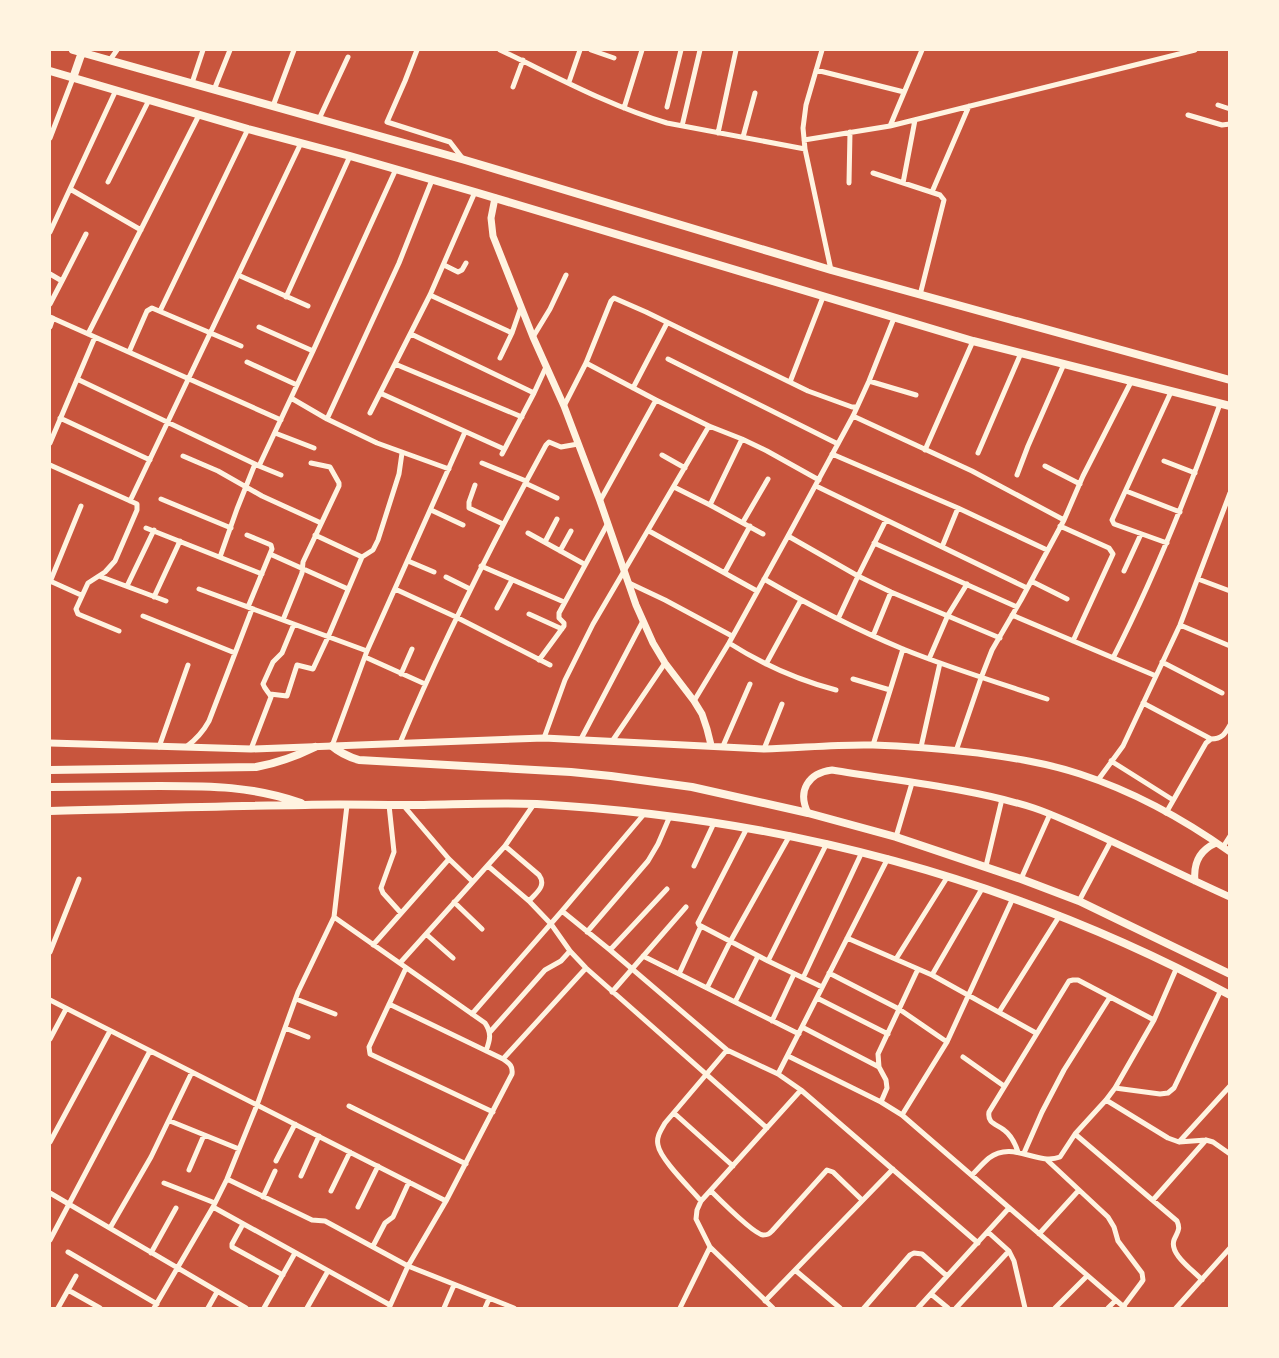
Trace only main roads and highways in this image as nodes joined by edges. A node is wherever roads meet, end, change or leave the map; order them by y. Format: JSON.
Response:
{"nodes":[{"id":1,"x":78,"y":51,"type":"edge"},
{"id":2,"x":50,"y":71,"type":"edge"},
{"id":3,"x":73,"y":78,"type":"junction"},
{"id":4,"x":1230,"y":380,"type":"edge"},
{"id":5,"x":1230,"y":406,"type":"edge"},
{"id":6,"x":332,"y":746,"type":"road end"},
{"id":7,"x":315,"y":747,"type":"road end"},
{"id":8,"x":50,"y":770,"type":"edge"},
{"id":9,"x":50,"y":788,"type":"edge"},
{"id":10,"x":307,"y":805,"type":"junction"},
{"id":11,"x":50,"y":811,"type":"edge"},
{"id":12,"x":1230,"y":974,"type":"edge"},
{"id":13,"x":1225,"y":992,"type":"edge"}],
"edges":[{"from":1,"to":3,"type":"main road"},
{"from":1,"to":4,"type":"main road"},
{"from":2,"to":3,"type":"main road"},
{"from":3,"to":5,"type":"main road"},
{"from":6,"to":12,"type":"main road"},
{"from":7,"to":8,"type":"main road"},
{"from":9,"to":10,"type":"main road"},
{"from":10,"to":11,"type":"main road"},
{"from":10,"to":13,"type":"main road"}]}
